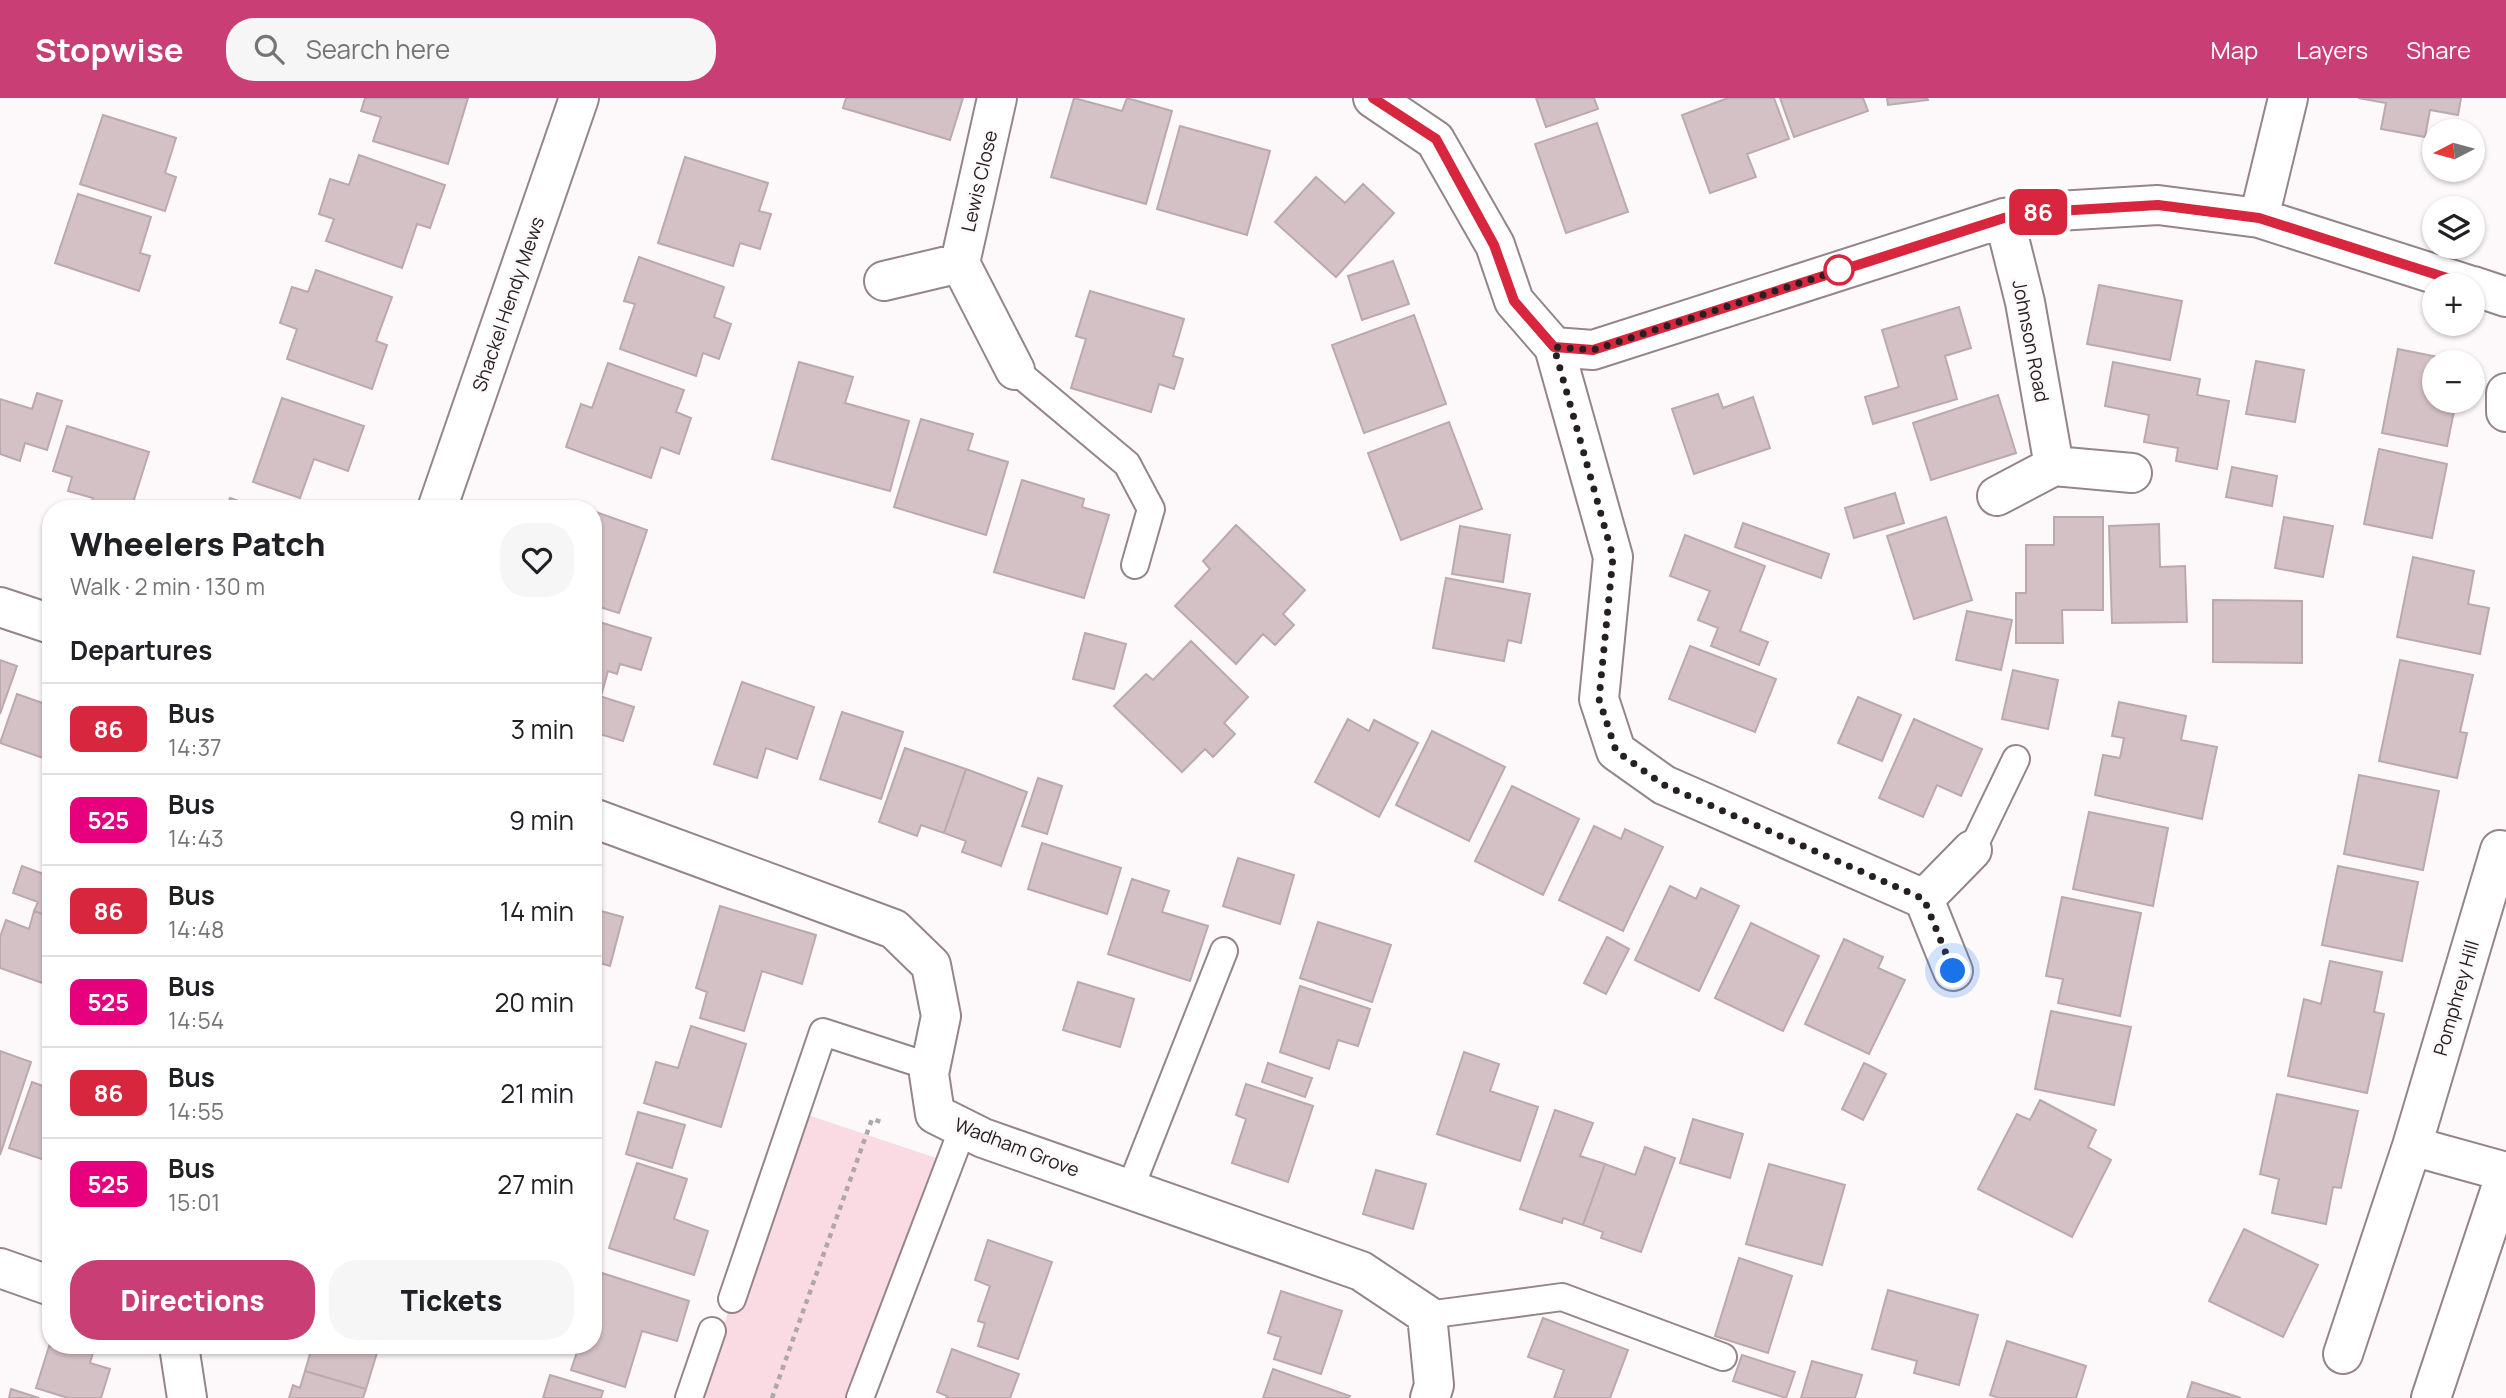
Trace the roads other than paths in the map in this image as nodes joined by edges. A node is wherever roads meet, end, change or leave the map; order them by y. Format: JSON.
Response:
{"nodes":[{"id":1,"x":579,"y":98,"type":"edge"},
{"id":2,"x":997,"y":98,"type":"edge"},
{"id":3,"x":1373,"y":98,"type":"edge"},
{"id":4,"x":2288,"y":98,"type":"edge"},
{"id":5,"x":2004,"y":218,"type":"junction"},
{"id":6,"x":2259,"y":218,"type":"junction"},
{"id":7,"x":960,"y":264,"type":"junction"},
{"id":8,"x":2430,"y":273,"type":"edge"},
{"id":9,"x":884,"y":281,"type":"dead end"},
{"id":10,"x":2485,"y":290,"type":"edge"},
{"id":11,"x":2506,"y":297,"type":"edge"},
{"id":12,"x":1554,"y":347,"type":"junction"},
{"id":13,"x":1015,"y":370,"type":"joint"},
{"id":14,"x":2506,"y":393,"type":"edge"},
{"id":15,"x":2506,"y":412,"type":"edge"},
{"id":16,"x":2054,"y":466,"type":"junction"},
{"id":17,"x":2132,"y":473,"type":"dead end"},
{"id":18,"x":1997,"y":496,"type":"dead end"},
{"id":19,"x":440,"y":500,"type":"edge"},
{"id":20,"x":1135,"y":565,"type":"dead end"},
{"id":21,"x":0,"y":607,"type":"edge"},
{"id":22,"x":42,"y":621,"type":"edge"},
{"id":23,"x":2017,"y":759,"type":"dead end"},
{"id":24,"x":602,"y":821,"type":"edge"},
{"id":25,"x":1972,"y":850,"type":"joint"},
{"id":26,"x":2500,"y":850,"type":"dead end"},
{"id":27,"x":1924,"y":899,"type":"junction"},
{"id":28,"x":1224,"y":951,"type":"dead end"},
{"id":29,"x":1953,"y":971,"type":"dead end"},
{"id":30,"x":931,"y":1067,"type":"junction"},
{"id":31,"x":949,"y":1121,"type":"junction"},
{"id":32,"x":2412,"y":1146,"type":"junction"},
{"id":33,"x":2506,"y":1173,"type":"edge"},
{"id":34,"x":1130,"y":1189,"type":"junction"},
{"id":35,"x":0,"y":1268,"type":"edge"},
{"id":36,"x":42,"y":1283,"type":"edge"},
{"id":37,"x":732,"y":1299,"type":"dead end"},
{"id":38,"x":1427,"y":1315,"type":"junction"},
{"id":39,"x":712,"y":1331,"type":"dead end"},
{"id":40,"x":181,"y":1354,"type":"edge"},
{"id":41,"x":2343,"y":1354,"type":"dead end"},
{"id":42,"x":1723,"y":1357,"type":"dead end"},
{"id":43,"x":187,"y":1398,"type":"edge"},
{"id":44,"x":689,"y":1398,"type":"edge"},
{"id":45,"x":860,"y":1398,"type":"edge"},
{"id":46,"x":1430,"y":1398,"type":"edge"},
{"id":47,"x":2431,"y":1398,"type":"edge"}],
"edges":[{"from":1,"to":19,"type":"street","name":"Shackel Hendy Mews"},
{"from":2,"to":7,"type":"street","name":"Lewis Close"},
{"from":3,"to":12,"type":"street"},
{"from":4,"to":6,"type":"street"},
{"from":5,"to":6,"type":"street"},
{"from":5,"to":12,"type":"street"},
{"from":5,"to":16,"type":"street","name":"Johnson Road"},
{"from":6,"to":8,"type":"street"},
{"from":7,"to":9,"type":"street"},
{"from":7,"to":13,"type":"street"},
{"from":10,"to":11,"type":"street"},
{"from":12,"to":27,"type":"street"},
{"from":13,"to":20,"type":"lane"},
{"from":14,"to":15,"type":"street"},
{"from":16,"to":17,"type":"street"},
{"from":16,"to":18,"type":"street"},
{"from":21,"to":22,"type":"street"},
{"from":23,"to":25,"type":"lane"},
{"from":24,"to":30,"type":"street","name":"Wadham Grove"},
{"from":25,"to":27,"type":"street"},
{"from":26,"to":32,"type":"street","name":"Pomphrey Hill"},
{"from":27,"to":29,"type":"street"},
{"from":28,"to":34,"type":"lane"},
{"from":30,"to":31,"type":"street","name":"Wadham Grove"},
{"from":30,"to":37,"type":"lane"},
{"from":31,"to":34,"type":"street","name":"Wadham Grove"},
{"from":31,"to":45,"type":"lane"},
{"from":32,"to":33,"type":"street"},
{"from":32,"to":41,"type":"street","name":"Pomphrey Hill"},
{"from":33,"to":47,"type":"street"},
{"from":34,"to":38,"type":"street","name":"Wadham Grove"},
{"from":35,"to":36,"type":"street"},
{"from":38,"to":42,"type":"lane"},
{"from":38,"to":46,"type":"street"},
{"from":39,"to":44,"type":"lane"},
{"from":40,"to":43,"type":"street"}]}
